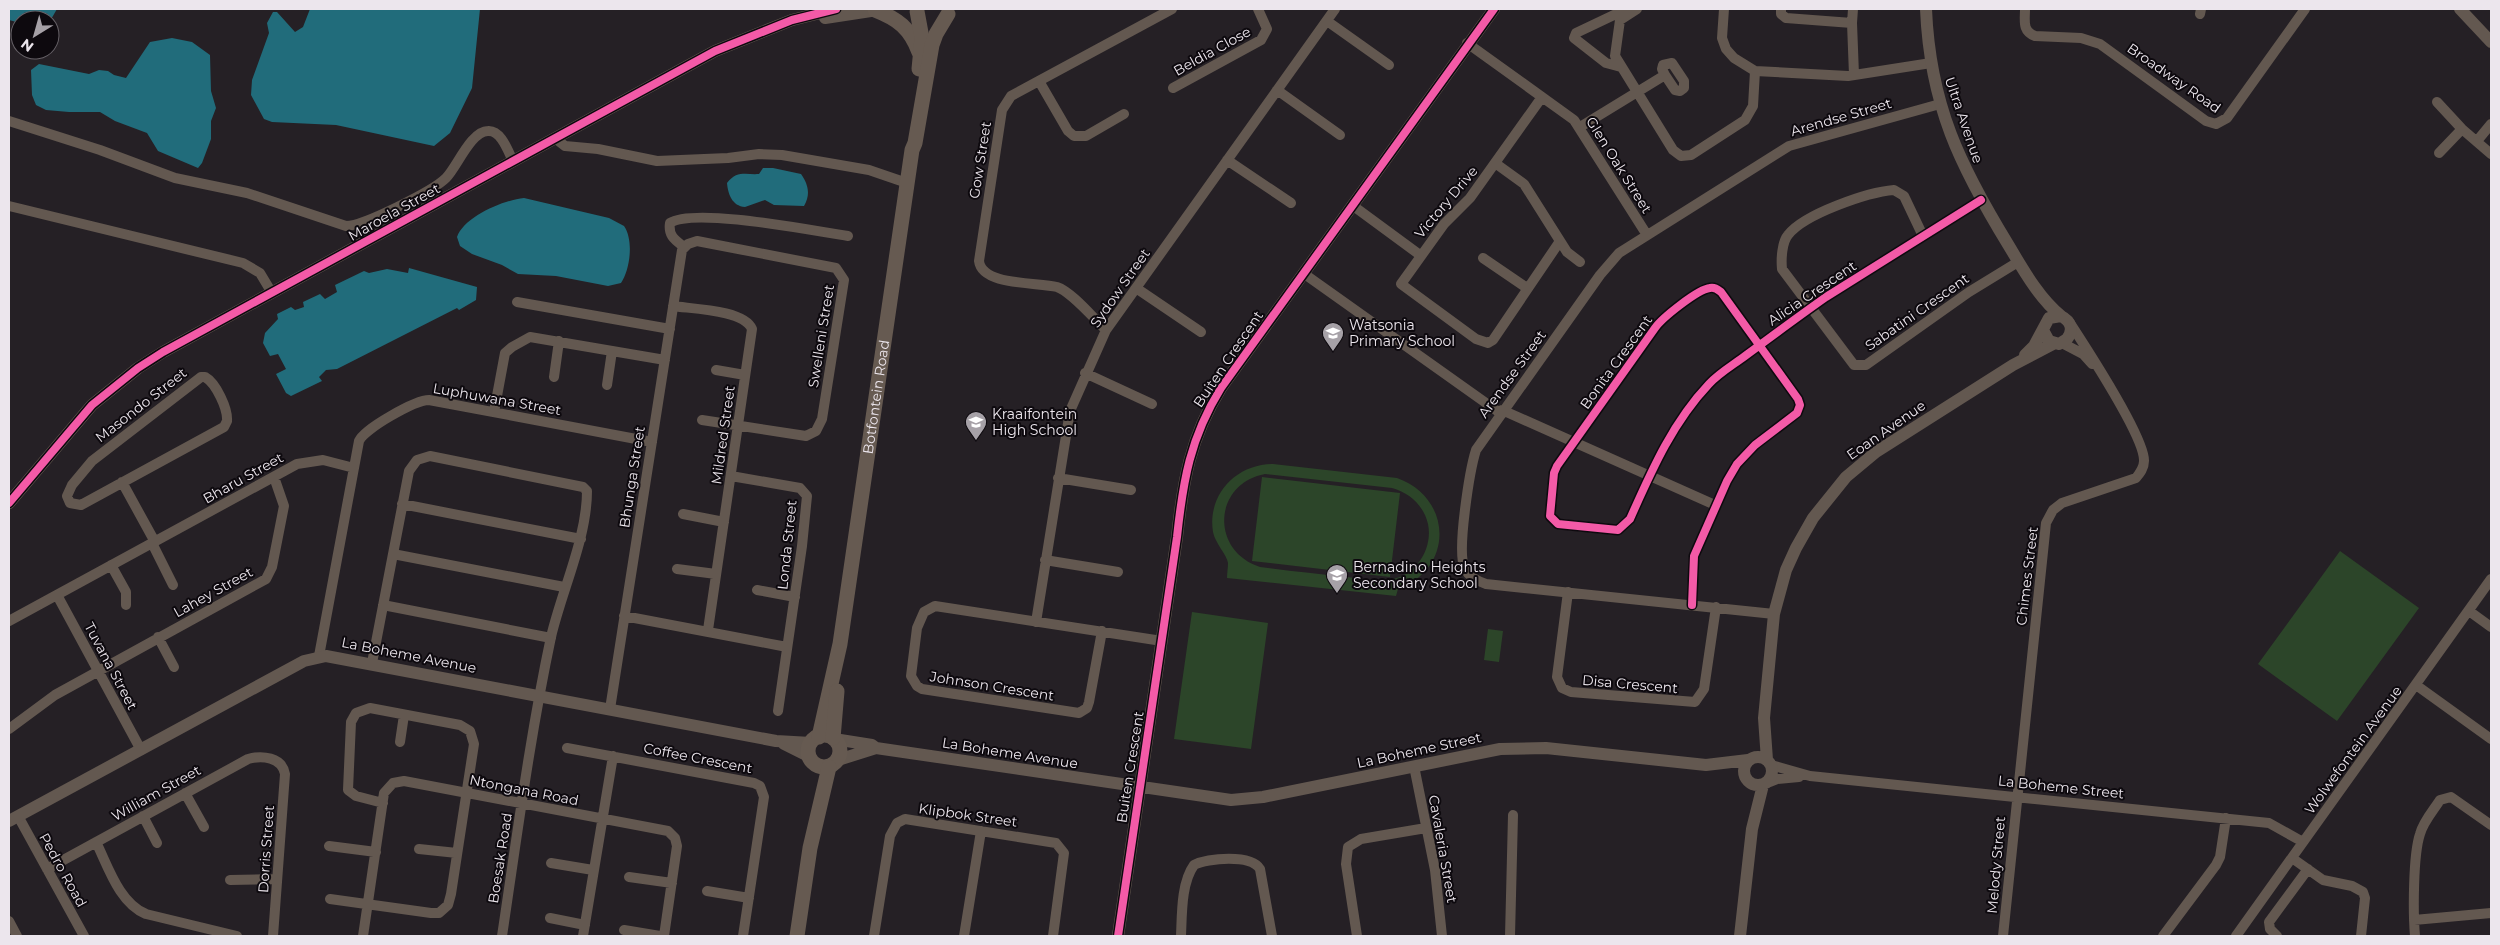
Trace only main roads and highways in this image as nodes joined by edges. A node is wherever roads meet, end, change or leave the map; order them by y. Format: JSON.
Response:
{"nodes":[{"id":1,"x":879,"y":9,"type":"edge"},
{"id":2,"x":913,"y":10,"type":"edge"},
{"id":3,"x":951,"y":11,"type":"edge"},
{"id":4,"x":920,"y":55,"type":"junction"},
{"id":5,"x":912,"y":150,"type":"junction"},
{"id":6,"x":820,"y":746,"type":"junction"},
{"id":7,"x":833,"y":763,"type":"junction"},
{"id":8,"x":810,"y":848,"type":"junction"},
{"id":9,"x":796,"y":936,"type":"edge"}],
"edges":[{"from":1,"to":4,"type":"main road"},
{"from":2,"to":3,"type":"main road"},
{"from":2,"to":4,"type":"main road","name":"Botfontein Road"},
{"from":3,"to":5,"type":"main road","name":"Botfontein Road"},
{"from":4,"to":5,"type":"main road","name":"Botfontein Road"},
{"from":5,"to":6,"type":"main road","name":"Botfontein Road"},
{"from":6,"to":7,"type":"main road"},
{"from":6,"to":7,"type":"main road"},
{"from":6,"to":8,"type":"main road","name":"Botfontein Road"},
{"from":7,"to":8,"type":"main road","name":"Botfontein Road"},
{"from":8,"to":9,"type":"main road","name":"Botfontein Road"}]}
